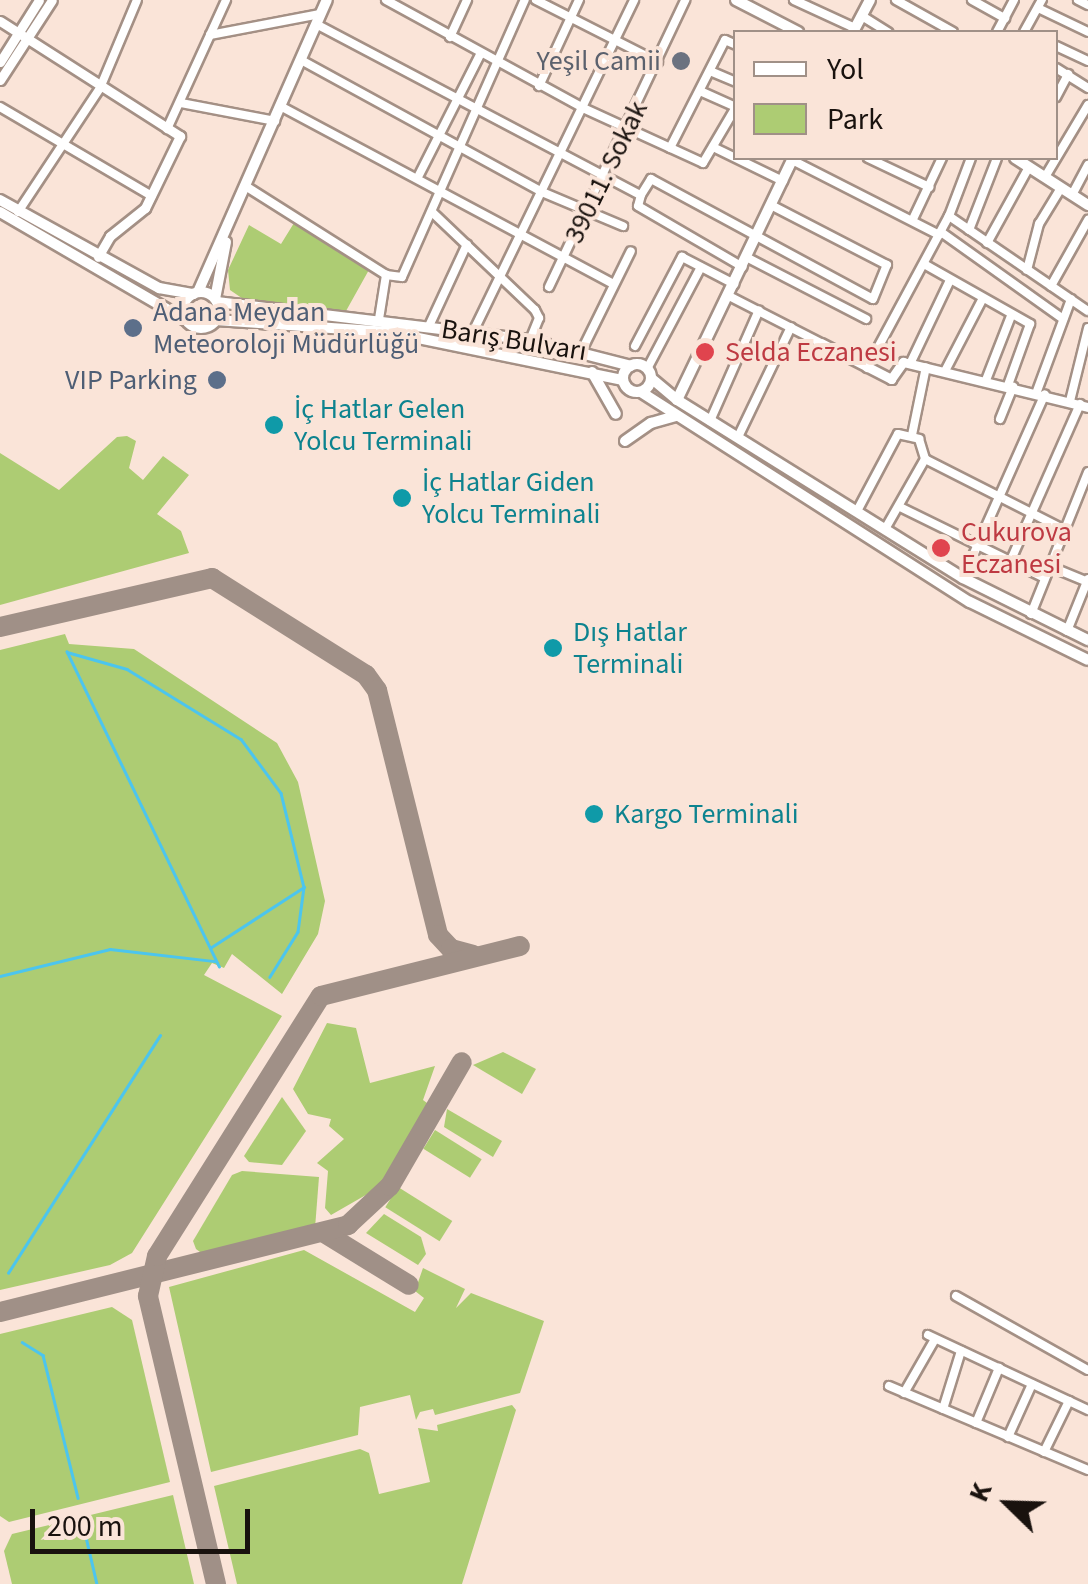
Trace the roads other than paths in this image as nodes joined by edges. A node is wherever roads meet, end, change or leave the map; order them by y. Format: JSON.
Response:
{"nodes":[{"id":1,"x":38,"y":0,"type":"edge"},
{"id":2,"x":52,"y":0,"type":"edge"},
{"id":3,"x":138,"y":0,"type":"edge"},
{"id":4,"x":226,"y":0,"type":"edge"},
{"id":5,"x":326,"y":0,"type":"edge"},
{"id":6,"x":386,"y":0,"type":"edge"},
{"id":7,"x":414,"y":0,"type":"edge"},
{"id":8,"x":467,"y":0,"type":"edge"},
{"id":9,"x":525,"y":0,"type":"edge"},
{"id":10,"x":536,"y":0,"type":"edge"},
{"id":11,"x":580,"y":0,"type":"edge"},
{"id":12,"x":634,"y":0,"type":"edge"},
{"id":13,"x":685,"y":0,"type":"edge"},
{"id":14,"x":794,"y":0,"type":"edge"},
{"id":15,"x":856,"y":0,"type":"edge"},
{"id":16,"x":896,"y":0,"type":"edge"},
{"id":17,"x":972,"y":0,"type":"edge"},
{"id":18,"x":1014,"y":0,"type":"edge"},
{"id":19,"x":1078,"y":0,"type":"edge"},
{"id":20,"x":739,"y":1,"type":"edge"},
{"id":21,"x":869,"y":2,"type":"edge"},
{"id":22,"x":1040,"y":4,"type":"edge"},
{"id":23,"x":1088,"y":5,"type":"edge"},
{"id":24,"x":408,"y":12,"type":"junction"},
{"id":25,"x":862,"y":16,"type":"junction"},
{"id":26,"x":571,"y":18,"type":"junction"},
{"id":27,"x":1006,"y":18,"type":"junction"},
{"id":28,"x":318,"y":19,"type":"junction"},
{"id":29,"x":0,"y":21,"type":"edge"},
{"id":30,"x":794,"y":30,"type":"edge"},
{"id":31,"x":854,"y":30,"type":"edge"},
{"id":32,"x":885,"y":30,"type":"edge"},
{"id":33,"x":949,"y":30,"type":"edge"},
{"id":34,"x":998,"y":30,"type":"edge"},
{"id":35,"x":1028,"y":30,"type":"edge"},
{"id":36,"x":1088,"y":32,"type":"edge"},
{"id":37,"x":210,"y":36,"type":"junction"},
{"id":38,"x":24,"y":37,"type":"junction"},
{"id":39,"x":450,"y":37,"type":"junction"},
{"id":40,"x":616,"y":40,"type":"junction"},
{"id":41,"x":733,"y":44,"type":"edge"},
{"id":42,"x":1058,"y":47,"type":"edge"},
{"id":43,"x":480,"y":54,"type":"junction"},
{"id":44,"x":302,"y":60,"type":"junction"},
{"id":45,"x":1088,"y":61,"type":"edge"},
{"id":46,"x":0,"y":62,"type":"edge"},
{"id":47,"x":658,"y":62,"type":"junction"},
{"id":48,"x":496,"y":63,"type":"junction"},
{"id":49,"x":1058,"y":69,"type":"edge"},
{"id":50,"x":710,"y":71,"type":"junction"},
{"id":51,"x":1068,"y":74,"type":"junction"},
{"id":52,"x":0,"y":80,"type":"edge"},
{"id":53,"x":733,"y":81,"type":"edge"},
{"id":54,"x":539,"y":86,"type":"junction"},
{"id":55,"x":100,"y":88,"type":"junction"},
{"id":56,"x":1088,"y":88,"type":"edge"},
{"id":57,"x":700,"y":91,"type":"junction"},
{"id":58,"x":1058,"y":93,"type":"edge"},
{"id":59,"x":458,"y":100,"type":"junction"},
{"id":60,"x":181,"y":103,"type":"junction"},
{"id":61,"x":1088,"y":105,"type":"edge"},
{"id":62,"x":0,"y":107,"type":"edge"},
{"id":63,"x":282,"y":107,"type":"junction"},
{"id":64,"x":582,"y":108,"type":"junction"},
{"id":65,"x":473,"y":109,"type":"junction"},
{"id":66,"x":733,"y":111,"type":"edge"},
{"id":67,"x":733,"y":115,"type":"edge"},
{"id":68,"x":276,"y":120,"type":"junction"},
{"id":69,"x":167,"y":129,"type":"junction"},
{"id":70,"x":629,"y":129,"type":"junction"},
{"id":71,"x":439,"y":136,"type":"junction"},
{"id":72,"x":62,"y":144,"type":"junction"},
{"id":73,"x":457,"y":146,"type":"junction"},
{"id":74,"x":670,"y":148,"type":"junction"},
{"id":75,"x":714,"y":148,"type":"junction"},
{"id":76,"x":560,"y":154,"type":"junction"},
{"id":77,"x":1058,"y":154,"type":"edge"},
{"id":78,"x":733,"y":157,"type":"edge"},
{"id":79,"x":738,"y":160,"type":"edge"},
{"id":80,"x":793,"y":160,"type":"edge"},
{"id":81,"x":795,"y":160,"type":"edge"},
{"id":82,"x":872,"y":160,"type":"edge"},
{"id":83,"x":938,"y":160,"type":"edge"},
{"id":84,"x":970,"y":160,"type":"edge"},
{"id":85,"x":996,"y":160,"type":"edge"},
{"id":86,"x":1019,"y":160,"type":"edge"},
{"id":87,"x":1054,"y":160,"type":"edge"},
{"id":88,"x":1088,"y":165,"type":"edge"},
{"id":89,"x":1028,"y":167,"type":"junction"},
{"id":90,"x":419,"y":175,"type":"junction"},
{"id":91,"x":1044,"y":177,"type":"junction"},
{"id":92,"x":604,"y":178,"type":"junction"},
{"id":93,"x":783,"y":182,"type":"junction"},
{"id":94,"x":248,"y":187,"type":"junction"},
{"id":95,"x":438,"y":187,"type":"junction"},
{"id":96,"x":930,"y":187,"type":"junction"},
{"id":97,"x":1060,"y":188,"type":"junction"},
{"id":98,"x":542,"y":192,"type":"junction"},
{"id":99,"x":1072,"y":194,"type":"junction"},
{"id":100,"x":641,"y":195,"type":"junction"},
{"id":101,"x":152,"y":196,"type":"junction"},
{"id":102,"x":0,"y":200,"type":"edge"},
{"id":103,"x":1088,"y":205,"type":"edge"},
{"id":104,"x":771,"y":206,"type":"junction"},
{"id":105,"x":0,"y":212,"type":"edge"},
{"id":106,"x":18,"y":212,"type":"junction"},
{"id":107,"x":432,"y":212,"type":"junction"},
{"id":108,"x":586,"y":213,"type":"junction"},
{"id":109,"x":949,"y":216,"type":"junction"},
{"id":110,"x":913,"y":219,"type":"junction"},
{"id":111,"x":1088,"y":220,"type":"edge"},
{"id":112,"x":230,"y":222,"type":"junction"},
{"id":113,"x":623,"y":226,"type":"dead end"},
{"id":114,"x":969,"y":230,"type":"junction"},
{"id":115,"x":45,"y":234,"type":"junction"},
{"id":116,"x":940,"y":234,"type":"junction"},
{"id":117,"x":519,"y":236,"type":"junction"},
{"id":118,"x":757,"y":238,"type":"junction"},
{"id":119,"x":987,"y":243,"type":"junction"},
{"id":120,"x":467,"y":244,"type":"junction"},
{"id":121,"x":631,"y":251,"type":"dead end"},
{"id":122,"x":98,"y":258,"type":"junction"},
{"id":123,"x":563,"y":258,"type":"junction"},
{"id":124,"x":746,"y":263,"type":"junction"},
{"id":125,"x":924,"y":264,"type":"junction"},
{"id":126,"x":701,"y":267,"type":"junction"},
{"id":127,"x":1028,"y":270,"type":"junction"},
{"id":128,"x":386,"y":274,"type":"junction"},
{"id":129,"x":498,"y":277,"type":"junction"},
{"id":130,"x":950,"y":280,"type":"junction"},
{"id":131,"x":614,"y":284,"type":"junction"},
{"id":132,"x":734,"y":284,"type":"junction"},
{"id":133,"x":1052,"y":286,"type":"junction"},
{"id":134,"x":548,"y":287,"type":"dead end"},
{"id":135,"x":195,"y":293,"type":"junction"},
{"id":136,"x":727,"y":295,"type":"junction"},
{"id":137,"x":983,"y":298,"type":"junction"},
{"id":138,"x":1070,"y":299,"type":"junction"},
{"id":139,"x":216,"y":300,"type":"junction"},
{"id":140,"x":759,"y":310,"type":"junction"},
{"id":141,"x":1088,"y":311,"type":"edge"},
{"id":142,"x":1012,"y":316,"type":"junction"},
{"id":143,"x":379,"y":318,"type":"junction"},
{"id":144,"x":866,"y":319,"type":"dead end"},
{"id":145,"x":1064,"y":319,"type":"junction"},
{"id":146,"x":216,"y":320,"type":"junction"},
{"id":147,"x":187,"y":322,"type":"junction"},
{"id":148,"x":429,"y":326,"type":"junction"},
{"id":149,"x":791,"y":327,"type":"junction"},
{"id":150,"x":1088,"y":328,"type":"edge"},
{"id":151,"x":472,"y":332,"type":"junction"},
{"id":152,"x":530,"y":340,"type":"junction"},
{"id":153,"x":821,"y":343,"type":"joint"},
{"id":154,"x":635,"y":346,"type":"dead end"},
{"id":155,"x":582,"y":350,"type":"junction"},
{"id":156,"x":993,"y":355,"type":"junction"},
{"id":157,"x":1016,"y":362,"type":"junction"},
{"id":158,"x":910,"y":364,"type":"junction"},
{"id":159,"x":631,"y":366,"type":"junction"},
{"id":160,"x":926,"y":366,"type":"junction"},
{"id":161,"x":866,"y":369,"type":"junction"},
{"id":162,"x":945,"y":370,"type":"junction"},
{"id":163,"x":593,"y":371,"type":"junction"},
{"id":164,"x":649,"y":373,"type":"junction"},
{"id":165,"x":623,"y":380,"type":"junction"},
{"id":166,"x":986,"y":380,"type":"junction"},
{"id":167,"x":1010,"y":385,"type":"junction"},
{"id":168,"x":641,"y":392,"type":"junction"},
{"id":169,"x":1041,"y":392,"type":"junction"},
{"id":170,"x":677,"y":400,"type":"junction"},
{"id":171,"x":1079,"y":404,"type":"edge"},
{"id":172,"x":616,"y":414,"type":"dead end"},
{"id":173,"x":676,"y":416,"type":"junction"},
{"id":174,"x":1000,"y":419,"type":"dead end"},
{"id":175,"x":710,"y":421,"type":"junction"},
{"id":176,"x":912,"y":435,"type":"junction"},
{"id":177,"x":738,"y":438,"type":"junction"},
{"id":178,"x":625,"y":441,"type":"dead end"},
{"id":179,"x":924,"y":459,"type":"junction"},
{"id":180,"x":1088,"y":472,"type":"edge"},
{"id":181,"x":999,"y":500,"type":"junction"},
{"id":182,"x":900,"y":507,"type":"junction"},
{"id":183,"x":858,"y":511,"type":"junction"},
{"id":184,"x":1031,"y":515,"type":"junction"},
{"id":185,"x":886,"y":529,"type":"junction"},
{"id":186,"x":1064,"y":530,"type":"junction"},
{"id":187,"x":980,"y":544,"type":"junction"},
{"id":188,"x":1010,"y":562,"type":"junction"},
{"id":189,"x":1049,"y":566,"type":"junction"},
{"id":190,"x":963,"y":578,"type":"junction"},
{"id":191,"x":1044,"y":578,"type":"junction"},
{"id":192,"x":1088,"y":581,"type":"edge"},
{"id":193,"x":1031,"y":614,"type":"junction"},
{"id":194,"x":1067,"y":631,"type":"junction"},
{"id":195,"x":1088,"y":640,"type":"edge"},
{"id":196,"x":1088,"y":660,"type":"edge"},
{"id":197,"x":956,"y":1296,"type":"dead end"},
{"id":198,"x":961,"y":1351,"type":"junction"},
{"id":199,"x":999,"y":1368,"type":"junction"},
{"id":200,"x":1088,"y":1370,"type":"edge"},
{"id":201,"x":1032,"y":1384,"type":"junction"},
{"id":202,"x":889,"y":1386,"type":"dead end"},
{"id":203,"x":904,"y":1393,"type":"junction"},
{"id":204,"x":1069,"y":1401,"type":"junction"},
{"id":205,"x":943,"y":1409,"type":"junction"},
{"id":206,"x":1088,"y":1410,"type":"edge"},
{"id":207,"x":976,"y":1423,"type":"junction"},
{"id":208,"x":1008,"y":1436,"type":"junction"},
{"id":209,"x":1044,"y":1452,"type":"junction"},
{"id":210,"x":1087,"y":1468,"type":"edge"}],
"edges":[{"from":1,"to":38,"type":"street"},
{"from":2,"to":38,"type":"street"},
{"from":3,"to":55,"type":"street"},
{"from":4,"to":37,"type":"street"},
{"from":5,"to":28,"type":"main road"},
{"from":6,"to":24,"type":"street"},
{"from":7,"to":24,"type":"street"},
{"from":8,"to":39,"type":"street"},
{"from":9,"to":48,"type":"street"},
{"from":10,"to":26,"type":"street"},
{"from":11,"to":26,"type":"street"},
{"from":12,"to":40,"type":"street"},
{"from":13,"to":47,"type":"street","name":"39011. Sokak"},
{"from":14,"to":31,"type":"street"},
{"from":15,"to":21,"type":"street"},
{"from":16,"to":33,"type":"street"},
{"from":17,"to":27,"type":"street"},
{"from":18,"to":27,"type":"street"},
{"from":19,"to":23,"type":"street"},
{"from":20,"to":30,"type":"main road"},
{"from":21,"to":25,"type":"main road"},
{"from":22,"to":35,"type":"street"},
{"from":22,"to":36,"type":"street"},
{"from":24,"to":39,"type":"street"},
{"from":25,"to":31,"type":"main road"},
{"from":25,"to":32,"type":"street"},
{"from":26,"to":40,"type":"street"},
{"from":26,"to":54,"type":"street"},
{"from":27,"to":34,"type":"street"},
{"from":28,"to":37,"type":"street"},
{"from":28,"to":44,"type":"main road"},
{"from":28,"to":59,"type":"street"},
{"from":29,"to":38,"type":"street"},
{"from":37,"to":60,"type":"street"},
{"from":38,"to":46,"type":"street"},
{"from":38,"to":52,"type":"street"},
{"from":38,"to":55,"type":"street"},
{"from":39,"to":43,"type":"street"},
{"from":40,"to":47,"type":"street"},
{"from":40,"to":64,"type":"street"},
{"from":41,"to":50,"type":"street"},
{"from":42,"to":45,"type":"street"},
{"from":43,"to":48,"type":"street"},
{"from":43,"to":59,"type":"street"},
{"from":44,"to":63,"type":"main road"},
{"from":44,"to":71,"type":"street"},
{"from":47,"to":70,"type":"street","name":"39011. Sokak"},
{"from":48,"to":54,"type":"street"},
{"from":48,"to":65,"type":"street"},
{"from":49,"to":51,"type":"street"},
{"from":50,"to":53,"type":"street"},
{"from":50,"to":57,"type":"street"},
{"from":51,"to":56,"type":"street"},
{"from":51,"to":58,"type":"street"},
{"from":54,"to":64,"type":"street"},
{"from":55,"to":69,"type":"street"},
{"from":55,"to":72,"type":"street"},
{"from":57,"to":66,"type":"street"},
{"from":57,"to":74,"type":"street"},
{"from":59,"to":65,"type":"street"},
{"from":59,"to":71,"type":"street"},
{"from":60,"to":68,"type":"street"},
{"from":60,"to":69,"type":"street"},
{"from":61,"to":77,"type":"street"},
{"from":62,"to":72,"type":"street"},
{"from":63,"to":68,"type":"main road"},
{"from":63,"to":90,"type":"street"},
{"from":64,"to":70,"type":"street"},
{"from":64,"to":76,"type":"street"},
{"from":65,"to":73,"type":"street"},
{"from":65,"to":76,"type":"street"},
{"from":67,"to":75,"type":"street"},
{"from":68,"to":94,"type":"main road"},
{"from":69,"to":101,"type":"street"},
{"from":70,"to":74,"type":"street"},
{"from":70,"to":92,"type":"street","name":"39011. Sokak"},
{"from":71,"to":73,"type":"street"},
{"from":71,"to":90,"type":"street"},
{"from":72,"to":101,"type":"street"},
{"from":72,"to":106,"type":"street"},
{"from":73,"to":95,"type":"street"},
{"from":73,"to":98,"type":"street"},
{"from":74,"to":75,"type":"street"},
{"from":75,"to":78,"type":"street"},
{"from":76,"to":92,"type":"street"},
{"from":76,"to":98,"type":"street"},
{"from":79,"to":93,"type":"street"},
{"from":80,"to":93,"type":"main road"},
{"from":81,"to":110,"type":"street"},
{"from":82,"to":96,"type":"street"},
{"from":83,"to":96,"type":"street"},
{"from":84,"to":109,"type":"street"},
{"from":85,"to":114,"type":"street"},
{"from":86,"to":89,"type":"main road"},
{"from":87,"to":91,"type":"street"},
{"from":88,"to":99,"type":"street"},
{"from":89,"to":91,"type":"main road"},
{"from":89,"to":119,"type":"street"},
{"from":90,"to":95,"type":"street"},
{"from":91,"to":97,"type":"main road"},
{"from":92,"to":100,"type":"street"},
{"from":92,"to":108,"type":"street","name":"39011. Sokak"},
{"from":93,"to":104,"type":"main road"},
{"from":94,"to":112,"type":"main road"},
{"from":94,"to":128,"type":"street"},
{"from":95,"to":107,"type":"street"},
{"from":95,"to":117,"type":"street"},
{"from":96,"to":110,"type":"street"},
{"from":97,"to":99,"type":"main road"},
{"from":97,"to":127,"type":"street"},
{"from":98,"to":108,"type":"street"},
{"from":98,"to":117,"type":"street"},
{"from":99,"to":103,"type":"main road"},
{"from":100,"to":118,"type":"street"},
{"from":100,"to":124,"type":"street"},
{"from":101,"to":122,"type":"street"},
{"from":102,"to":106,"type":"main road","name":"Barış Bulvarı"},
{"from":104,"to":118,"type":"main road"},
{"from":104,"to":118,"type":"street"},
{"from":105,"to":115,"type":"main road","name":"Barış Bulvarı"},
{"from":106,"to":115,"type":"main road","name":"Barış Bulvarı"},
{"from":107,"to":120,"type":"street"},
{"from":107,"to":128,"type":"street"},
{"from":108,"to":113,"type":"street"},
{"from":108,"to":123,"type":"street","name":"39011. Sokak"},
{"from":109,"to":114,"type":"street"},
{"from":109,"to":116,"type":"street"},
{"from":110,"to":116,"type":"street"},
{"from":111,"to":133,"type":"street"},
{"from":112,"to":135,"type":"main road"},
{"from":112,"to":139,"type":"main road"},
{"from":114,"to":119,"type":"street"},
{"from":115,"to":122,"type":"main road","name":"Barış Bulvarı"},
{"from":115,"to":147,"type":"main road","name":"Barış Bulvarı"},
{"from":116,"to":125,"type":"street"},
{"from":116,"to":145,"type":"street"},
{"from":117,"to":123,"type":"street"},
{"from":117,"to":129,"type":"street"},
{"from":118,"to":124,"type":"main road"},
{"from":119,"to":127,"type":"street"},
{"from":120,"to":129,"type":"street"},
{"from":120,"to":148,"type":"street"},
{"from":121,"to":131,"type":"street"},
{"from":122,"to":135,"type":"main road","name":"Barış Bulvarı"},
{"from":123,"to":131,"type":"street"},
{"from":123,"to":134,"type":"street","name":"39011. Sokak"},
{"from":124,"to":132,"type":"main road"},
{"from":124,"to":144,"type":"street"},
{"from":125,"to":130,"type":"street"},
{"from":125,"to":161,"type":"street"},
{"from":126,"to":132,"type":"street"},
{"from":126,"to":154,"type":"street"},
{"from":126,"to":164,"type":"street"},
{"from":127,"to":133,"type":"street"},
{"from":128,"to":143,"type":"street"},
{"from":129,"to":151,"type":"street"},
{"from":129,"to":152,"type":"street"},
{"from":130,"to":137,"type":"street"},
{"from":130,"to":158,"type":"street"},
{"from":131,"to":155,"type":"street"},
{"from":132,"to":136,"type":"main road"},
{"from":133,"to":138,"type":"street"},
{"from":135,"to":139,"type":"main road","name":"Barış Bulvarı"},
{"from":135,"to":147,"type":"main road"},
{"from":136,"to":140,"type":"street"},
{"from":136,"to":170,"type":"main road"},
{"from":137,"to":142,"type":"street"},
{"from":137,"to":162,"type":"street"},
{"from":138,"to":141,"type":"street"},
{"from":138,"to":145,"type":"street"},
{"from":139,"to":143,"type":"main road","name":"Barış Bulvarı"},
{"from":139,"to":146,"type":"main road"},
{"from":140,"to":149,"type":"street"},
{"from":140,"to":175,"type":"street"},
{"from":142,"to":156,"type":"street"},
{"from":142,"to":157,"type":"street"},
{"from":143,"to":148,"type":"main road","name":"Barış Bulvarı"},
{"from":145,"to":169,"type":"street"},
{"from":146,"to":147,"type":"main road","name":"Barış Bulvarı"},
{"from":146,"to":163,"type":"main road","name":"Barış Bulvarı"},
{"from":148,"to":151,"type":"main road","name":"Barış Bulvarı"},
{"from":149,"to":153,"type":"street"},
{"from":149,"to":177,"type":"street"},
{"from":150,"to":171,"type":"street"},
{"from":151,"to":152,"type":"main road","name":"Barış Bulvarı"},
{"from":152,"to":155,"type":"main road","name":"Barış Bulvarı"},
{"from":153,"to":161,"type":"street"},
{"from":155,"to":159,"type":"main road","name":"Barış Bulvarı"},
{"from":156,"to":157,"type":"street"},
{"from":156,"to":166,"type":"street"},
{"from":157,"to":167,"type":"street"},
{"from":158,"to":160,"type":"street"},
{"from":158,"to":161,"type":"street"},
{"from":159,"to":164,"type":"main road","name":"Barış Bulvarı"},
{"from":159,"to":165,"type":"main road"},
{"from":160,"to":162,"type":"street"},
{"from":160,"to":176,"type":"street"},
{"from":162,"to":166,"type":"street"},
{"from":163,"to":165,"type":"main road","name":"Barış Bulvarı"},
{"from":163,"to":172,"type":"main road"},
{"from":164,"to":168,"type":"main road"},
{"from":164,"to":170,"type":"main road"},
{"from":165,"to":168,"type":"main road","name":"Barış Bulvarı"},
{"from":166,"to":167,"type":"street"},
{"from":167,"to":169,"type":"street"},
{"from":167,"to":174,"type":"street"},
{"from":168,"to":173,"type":"main road","name":"Barış Bulvarı"},
{"from":169,"to":171,"type":"street"},
{"from":169,"to":181,"type":"street"},
{"from":170,"to":175,"type":"main road"},
{"from":171,"to":184,"type":"street"},
{"from":173,"to":178,"type":"main road"},
{"from":173,"to":196,"type":"main road","name":"Barış Bulvarı"},
{"from":175,"to":177,"type":"main road"},
{"from":176,"to":179,"type":"street"},
{"from":176,"to":183,"type":"street"},
{"from":177,"to":183,"type":"main road"},
{"from":179,"to":181,"type":"street"},
{"from":179,"to":182,"type":"street"},
{"from":180,"to":186,"type":"street"},
{"from":181,"to":184,"type":"street"},
{"from":181,"to":187,"type":"street"},
{"from":182,"to":185,"type":"street"},
{"from":182,"to":187,"type":"street"},
{"from":183,"to":185,"type":"main road"},
{"from":184,"to":186,"type":"street"},
{"from":184,"to":188,"type":"street"},
{"from":185,"to":190,"type":"main road"},
{"from":186,"to":189,"type":"street"},
{"from":187,"to":188,"type":"street"},
{"from":187,"to":190,"type":"street"},
{"from":188,"to":191,"type":"street"},
{"from":189,"to":191,"type":"street"},
{"from":189,"to":192,"type":"street"},
{"from":190,"to":193,"type":"main road"},
{"from":191,"to":193,"type":"street"},
{"from":192,"to":194,"type":"street"},
{"from":193,"to":194,"type":"main road"},
{"from":194,"to":195,"type":"main road"},
{"from":197,"to":200,"type":"street"},
{"from":198,"to":199,"type":"street"},
{"from":198,"to":203,"type":"street"},
{"from":198,"to":205,"type":"street"},
{"from":199,"to":201,"type":"street"},
{"from":199,"to":207,"type":"street"},
{"from":201,"to":204,"type":"street"},
{"from":201,"to":208,"type":"street"},
{"from":202,"to":203,"type":"street"},
{"from":203,"to":205,"type":"street"},
{"from":204,"to":206,"type":"street"},
{"from":204,"to":209,"type":"street"},
{"from":205,"to":207,"type":"street"},
{"from":207,"to":208,"type":"street"},
{"from":208,"to":209,"type":"street"},
{"from":209,"to":210,"type":"street"}]}
